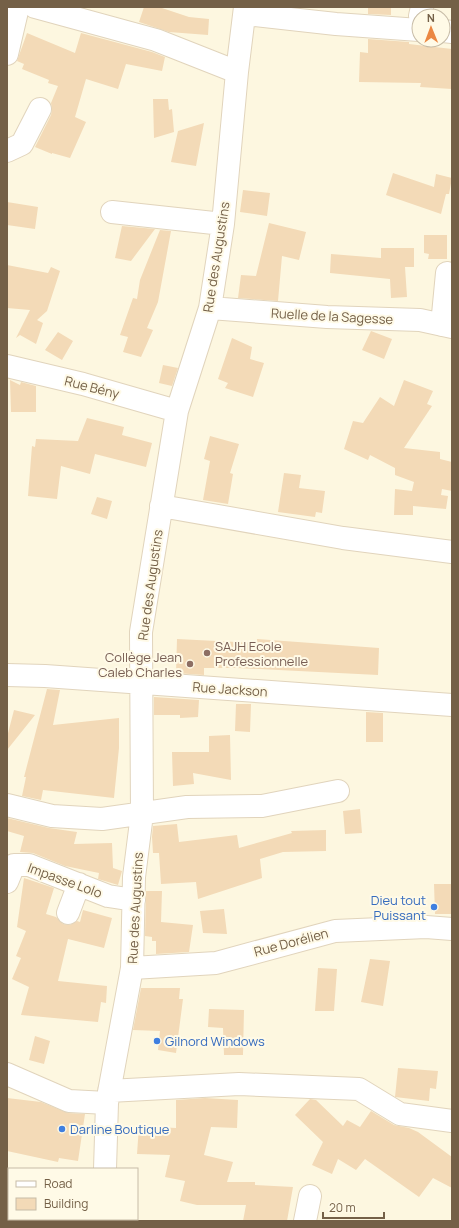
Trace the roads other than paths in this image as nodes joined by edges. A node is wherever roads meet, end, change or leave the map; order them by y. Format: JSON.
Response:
{"nodes":[{"id":1,"x":18,"y":7,"type":"edge"},
{"id":2,"x":35,"y":7,"type":"edge"},
{"id":3,"x":245,"y":11,"type":"edge"},
{"id":4,"x":411,"y":23,"type":"edge"},
{"id":5,"x":7,"y":54,"type":"edge"},
{"id":6,"x":237,"y":72,"type":"junction"},
{"id":7,"x":40,"y":109,"type":"dead end"},
{"id":8,"x":7,"y":152,"type":"edge"},
{"id":9,"x":112,"y":212,"type":"dead end"},
{"id":10,"x":223,"y":224,"type":"junction"},
{"id":11,"x":447,"y":273,"type":"dead end"},
{"id":12,"x":210,"y":308,"type":"junction"},
{"id":13,"x":447,"y":326,"type":"edge"},
{"id":14,"x":7,"y":366,"type":"edge"},
{"id":15,"x":177,"y":411,"type":"junction"},
{"id":16,"x":161,"y":506,"type":"junction"},
{"id":17,"x":452,"y":552,"type":"edge"},
{"id":18,"x":7,"y":675,"type":"edge"},
{"id":19,"x":143,"y":683,"type":"junction"},
{"id":20,"x":452,"y":705,"type":"edge"},
{"id":21,"x":338,"y":791,"type":"dead end"},
{"id":22,"x":7,"y":805,"type":"edge"},
{"id":23,"x":142,"y":814,"type":"junction"},
{"id":24,"x":7,"y":882,"type":"edge"},
{"id":25,"x":79,"y":884,"type":"junction"},
{"id":26,"x":134,"y":900,"type":"junction"},
{"id":27,"x":68,"y":913,"type":"dead end"},
{"id":28,"x":452,"y":928,"type":"edge"},
{"id":29,"x":132,"y":968,"type":"junction"},
{"id":30,"x":7,"y":1074,"type":"edge"},
{"id":31,"x":108,"y":1097,"type":"junction"},
{"id":32,"x":452,"y":1121,"type":"edge"},
{"id":33,"x":105,"y":1168,"type":"edge"},
{"id":34,"x":310,"y":1196,"type":"dead end"},
{"id":35,"x":305,"y":1221,"type":"edge"}],
"edges":[{"from":1,"to":5,"type":"street"},
{"from":2,"to":6,"type":"street"},
{"from":3,"to":4,"type":"street"},
{"from":3,"to":6,"type":"street","name":"Rue des Augustins"},
{"from":6,"to":10,"type":"street","name":"Rue des Augustins"},
{"from":7,"to":8,"type":"street"},
{"from":9,"to":10,"type":"street"},
{"from":10,"to":12,"type":"street","name":"Rue des Augustins"},
{"from":11,"to":13,"type":"street"},
{"from":12,"to":13,"type":"street","name":"Ruelle de la Sagesse"},
{"from":12,"to":15,"type":"street","name":"Rue des Augustins"},
{"from":14,"to":15,"type":"street","name":"Rue Bény"},
{"from":15,"to":16,"type":"street","name":"Rue des Augustins"},
{"from":16,"to":17,"type":"street"},
{"from":16,"to":19,"type":"street","name":"Rue des Augustins"},
{"from":18,"to":19,"type":"street","name":"Rue Jackson"},
{"from":19,"to":20,"type":"street","name":"Rue Jackson"},
{"from":19,"to":23,"type":"street","name":"Rue des Augustins"},
{"from":21,"to":23,"type":"street"},
{"from":22,"to":23,"type":"street"},
{"from":23,"to":26,"type":"street","name":"Rue des Augustins"},
{"from":24,"to":25,"type":"street","name":"Impasse Lolo"},
{"from":25,"to":26,"type":"street","name":"Impasse Lolo"},
{"from":25,"to":27,"type":"street"},
{"from":26,"to":29,"type":"street","name":"Rue des Augustins"},
{"from":28,"to":29,"type":"street","name":"Rue Dorélien"},
{"from":29,"to":31,"type":"street","name":"Rue des Augustins"},
{"from":30,"to":31,"type":"street"},
{"from":31,"to":32,"type":"street"},
{"from":31,"to":33,"type":"street","name":"Rue des Augustins"},
{"from":34,"to":35,"type":"street"}]}
